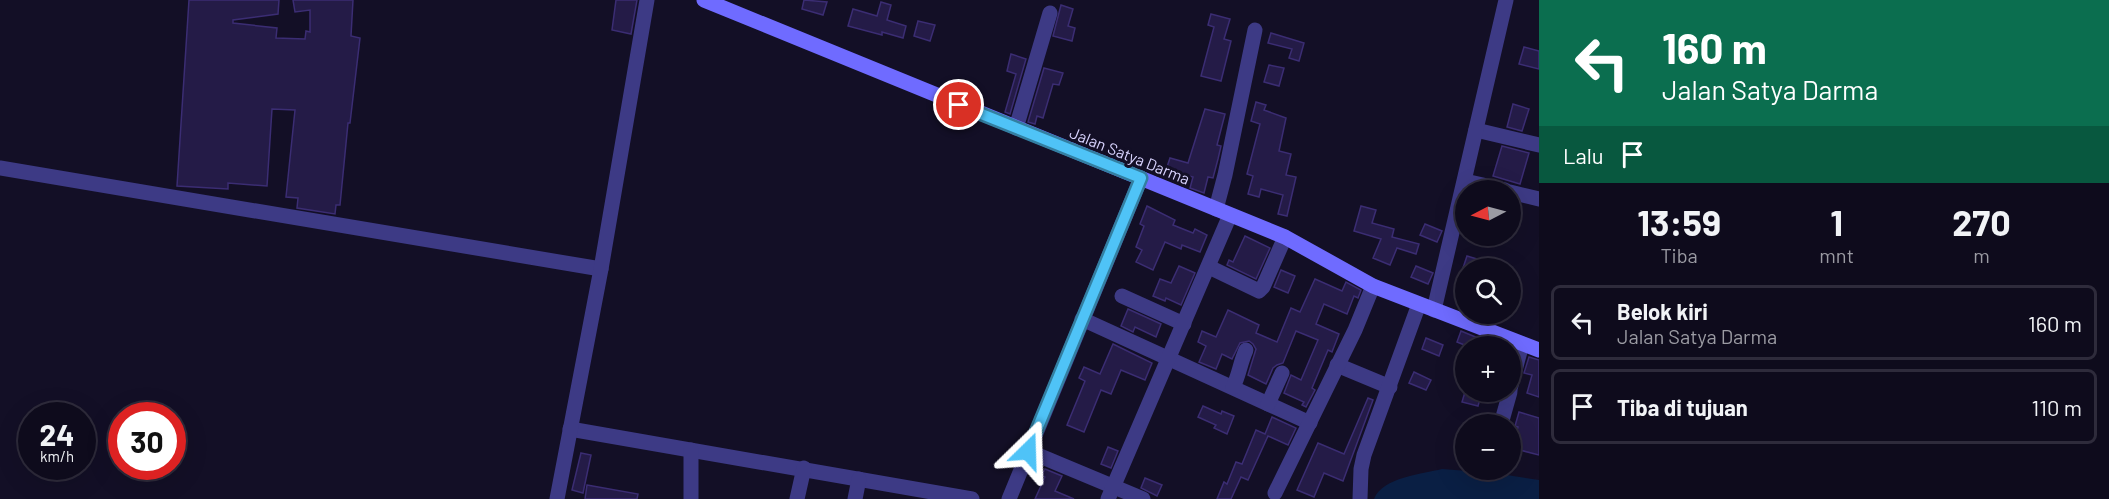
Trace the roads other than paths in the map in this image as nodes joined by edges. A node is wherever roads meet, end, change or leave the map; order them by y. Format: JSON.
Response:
{"nodes":[{"id":1,"x":647,"y":0,"type":"edge"},
{"id":2,"x":704,"y":0,"type":"edge"},
{"id":3,"x":1506,"y":0,"type":"edge"},
{"id":4,"x":1050,"y":13,"type":"dead end"},
{"id":5,"x":1256,"y":30,"type":"dead end"},
{"id":6,"x":1016,"y":128,"type":"junction"},
{"id":7,"x":1476,"y":130,"type":"junction"},
{"id":8,"x":1539,"y":145,"type":"edge"},
{"id":9,"x":0,"y":168,"type":"edge"},
{"id":10,"x":1141,"y":178,"type":"junction"},
{"id":11,"x":1465,"y":180,"type":"edge"},
{"id":12,"x":1521,"y":195,"type":"edge"},
{"id":13,"x":1539,"y":199,"type":"edge"},
{"id":14,"x":1223,"y":212,"type":"junction"},
{"id":15,"x":1455,"y":223,"type":"edge"},
{"id":16,"x":1285,"y":237,"type":"junction"},
{"id":17,"x":1209,"y":267,"type":"junction"},
{"id":18,"x":601,"y":269,"type":"junction"},
{"id":19,"x":1373,"y":286,"type":"junction"},
{"id":20,"x":1122,"y":296,"type":"dead end"},
{"id":21,"x":1419,"y":304,"type":"junction"},
{"id":22,"x":1434,"y":310,"type":"junction"},
{"id":23,"x":1082,"y":319,"type":"junction"},
{"id":24,"x":1184,"y":324,"type":"junction"},
{"id":25,"x":1522,"y":344,"type":"junction"},
{"id":26,"x":1521,"y":348,"type":"edge"},
{"id":27,"x":1246,"y":350,"type":"dead end"},
{"id":28,"x":1539,"y":350,"type":"edge"},
{"id":29,"x":1169,"y":359,"type":"junction"},
{"id":30,"x":1337,"y":365,"type":"junction"},
{"id":31,"x":1282,"y":373,"type":"dead end"},
{"id":32,"x":1233,"y":387,"type":"junction"},
{"id":33,"x":1390,"y":387,"type":"junction"},
{"id":34,"x":1269,"y":404,"type":"junction"},
{"id":35,"x":1310,"y":423,"type":"junction"},
{"id":36,"x":570,"y":429,"type":"junction"},
{"id":37,"x":691,"y":450,"type":"junction"},
{"id":38,"x":1028,"y":451,"type":"junction"},
{"id":39,"x":804,"y":468,"type":"junction"},
{"id":40,"x":859,"y":479,"type":"junction"},
{"id":41,"x":1360,"y":492,"type":"edge"},
{"id":42,"x":1111,"y":493,"type":"edge"},
{"id":43,"x":1275,"y":493,"type":"dead end"},
{"id":44,"x":557,"y":499,"type":"edge"},
{"id":45,"x":691,"y":499,"type":"edge"},
{"id":46,"x":797,"y":499,"type":"edge"},
{"id":47,"x":855,"y":499,"type":"edge"},
{"id":48,"x":972,"y":499,"type":"edge"},
{"id":49,"x":1009,"y":499,"type":"edge"},
{"id":50,"x":1143,"y":499,"type":"edge"}],
"edges":[{"from":1,"to":18,"type":"street"},
{"from":2,"to":6,"type":"main road","name":"Jalan Satya Darma"},
{"from":3,"to":7,"type":"street"},
{"from":4,"to":6,"type":"street"},
{"from":5,"to":14,"type":"street"},
{"from":6,"to":10,"type":"main road","name":"Jalan Satya Darma"},
{"from":7,"to":8,"type":"street"},
{"from":7,"to":11,"type":"street"},
{"from":9,"to":18,"type":"street"},
{"from":10,"to":14,"type":"main road","name":"Jalan Satya Darma"},
{"from":10,"to":23,"type":"street"},
{"from":12,"to":13,"type":"street"},
{"from":14,"to":16,"type":"main road","name":"Jalan Satya Darma"},
{"from":14,"to":17,"type":"street"},
{"from":15,"to":22,"type":"street"},
{"from":16,"to":17,"type":"street"},
{"from":16,"to":19,"type":"main road","name":"Jalan Satya Darma"},
{"from":17,"to":24,"type":"street"},
{"from":18,"to":36,"type":"street"},
{"from":19,"to":21,"type":"main road","name":"Jalan Satya Darma"},
{"from":19,"to":30,"type":"street"},
{"from":20,"to":24,"type":"street"},
{"from":21,"to":22,"type":"main road","name":"Jalan Satya Darma"},
{"from":21,"to":33,"type":"street"},
{"from":22,"to":25,"type":"main road","name":"Jalan Satya Darma"},
{"from":23,"to":29,"type":"street"},
{"from":23,"to":38,"type":"street"},
{"from":24,"to":29,"type":"street"},
{"from":25,"to":26,"type":"street"},
{"from":25,"to":28,"type":"main road","name":"Jalan Satya Darma"},
{"from":27,"to":32,"type":"street"},
{"from":29,"to":32,"type":"street"},
{"from":29,"to":42,"type":"street"},
{"from":30,"to":33,"type":"street"},
{"from":30,"to":35,"type":"street"},
{"from":31,"to":34,"type":"street"},
{"from":32,"to":34,"type":"street"},
{"from":33,"to":41,"type":"street"},
{"from":34,"to":35,"type":"street"},
{"from":35,"to":43,"type":"street"},
{"from":36,"to":37,"type":"street"},
{"from":36,"to":44,"type":"street"},
{"from":37,"to":39,"type":"street"},
{"from":37,"to":45,"type":"street"},
{"from":38,"to":42,"type":"street"},
{"from":38,"to":49,"type":"street"},
{"from":39,"to":40,"type":"street"},
{"from":39,"to":46,"type":"street"},
{"from":40,"to":47,"type":"street"},
{"from":40,"to":48,"type":"street"},
{"from":42,"to":50,"type":"street"}]}
